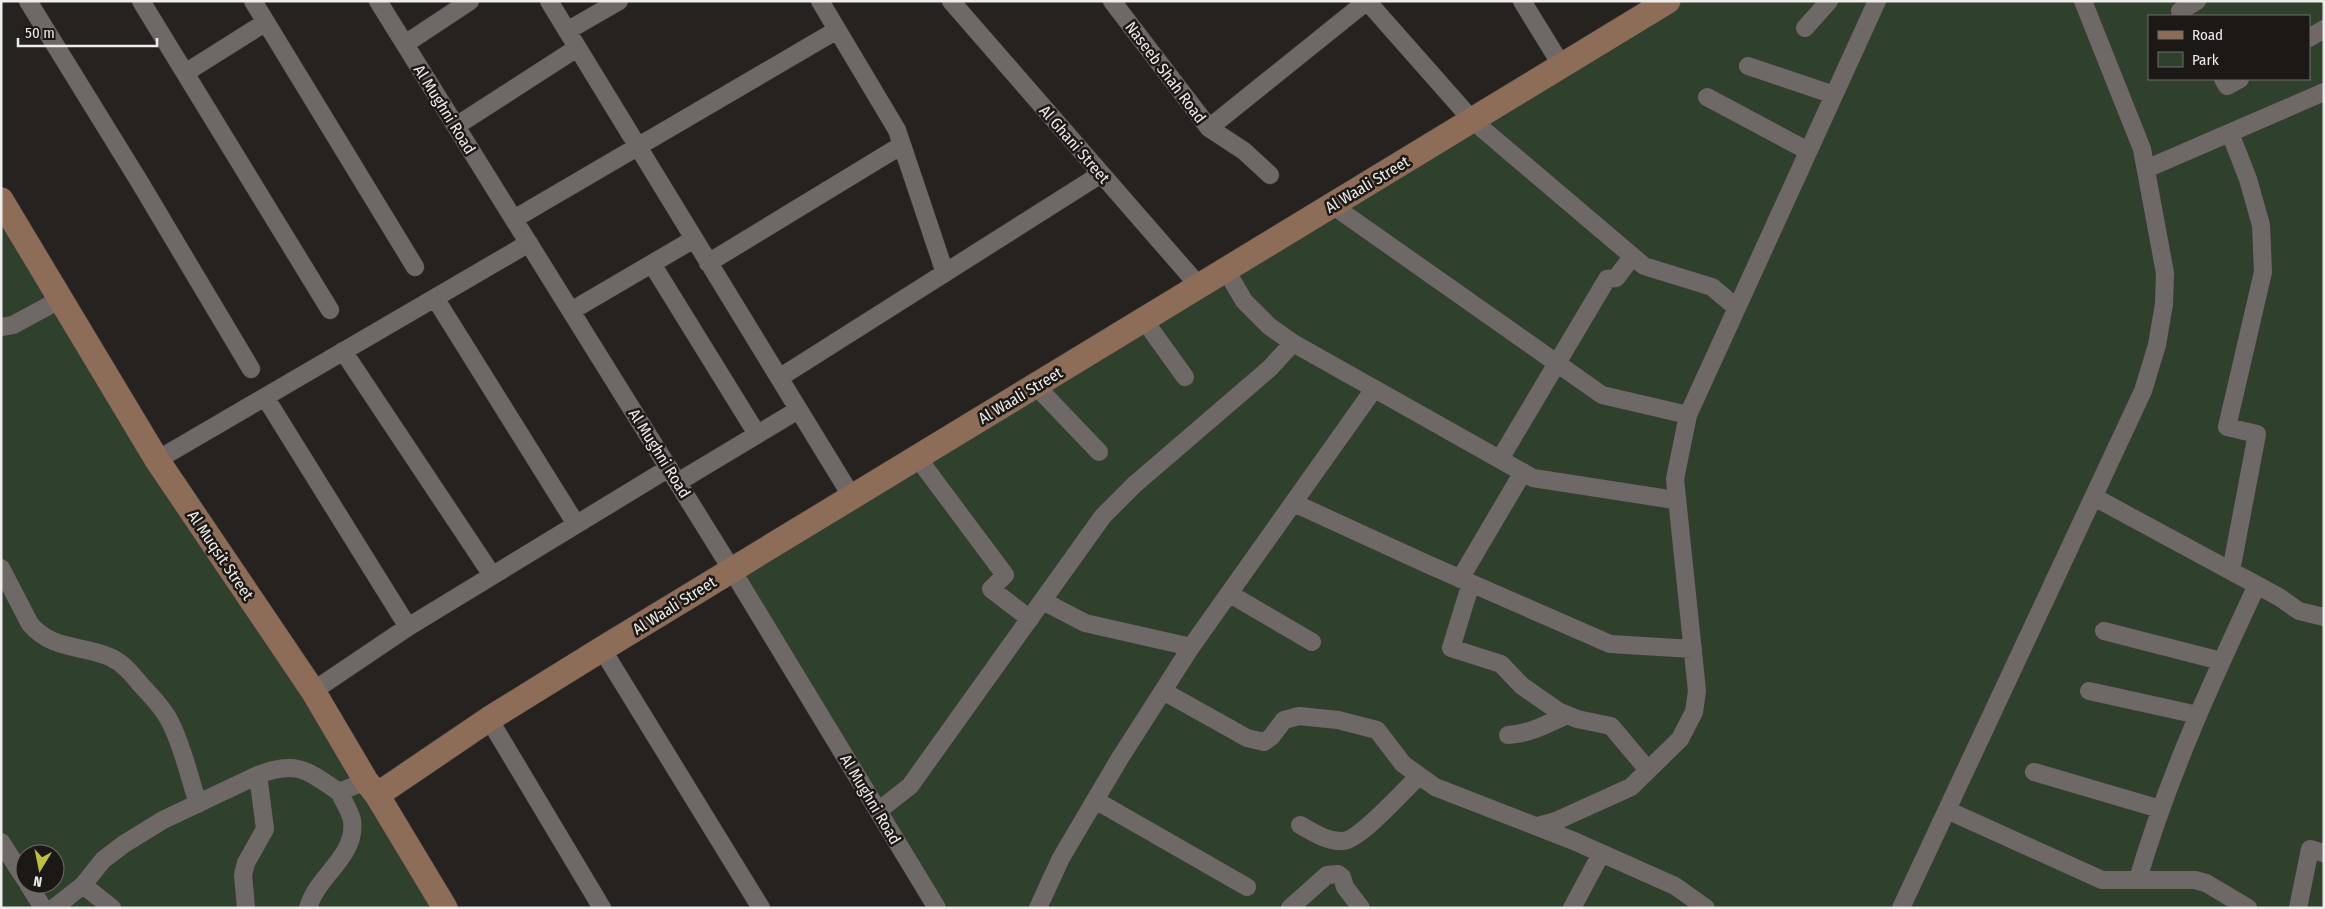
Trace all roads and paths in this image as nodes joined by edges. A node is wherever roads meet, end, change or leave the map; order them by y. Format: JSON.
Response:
{"nodes":[{"id":1,"x":28,"y":1,"type":"edge"},
{"id":2,"x":141,"y":1,"type":"edge"},
{"id":3,"x":253,"y":1,"type":"edge"},
{"id":4,"x":378,"y":1,"type":"edge"},
{"id":5,"x":470,"y":1,"type":"edge"},
{"id":6,"x":548,"y":1,"type":"edge"},
{"id":7,"x":619,"y":1,"type":"edge"},
{"id":8,"x":820,"y":1,"type":"edge"},
{"id":9,"x":951,"y":1,"type":"edge"},
{"id":10,"x":1112,"y":1,"type":"edge"},
{"id":11,"x":1367,"y":1,"type":"edge"},
{"id":12,"x":1522,"y":1,"type":"edge"},
{"id":13,"x":1668,"y":1,"type":"edge"},
{"id":14,"x":1829,"y":1,"type":"edge"},
{"id":15,"x":1877,"y":1,"type":"edge"},
{"id":16,"x":2083,"y":1,"type":"edge"},
{"id":17,"x":2197,"y":1,"type":"edge"},
{"id":18,"x":2179,"y":10,"type":"edge"},
{"id":19,"x":266,"y":22,"type":"junction"},
{"id":20,"x":1805,"y":28,"type":"dead end"},
{"id":21,"x":2324,"y":29,"type":"edge"},
{"id":22,"x":837,"y":30,"type":"junction"},
{"id":23,"x":567,"y":31,"type":"junction"},
{"id":24,"x":2310,"y":37,"type":"edge"},
{"id":25,"x":405,"y":44,"type":"junction"},
{"id":26,"x":577,"y":48,"type":"junction"},
{"id":27,"x":1562,"y":66,"type":"junction"},
{"id":28,"x":1748,"y":66,"type":"dead end"},
{"id":29,"x":185,"y":73,"type":"junction"},
{"id":30,"x":2224,"y":80,"type":"edge"},
{"id":31,"x":2238,"y":80,"type":"edge"},
{"id":32,"x":2324,"y":92,"type":"edge"},
{"id":33,"x":1834,"y":95,"type":"junction"},
{"id":34,"x":1707,"y":97,"type":"dead end"},
{"id":35,"x":1472,"y":120,"type":"junction"},
{"id":36,"x":456,"y":126,"type":"junction"},
{"id":37,"x":1209,"y":128,"type":"junction"},
{"id":38,"x":2230,"y":133,"type":"junction"},
{"id":39,"x":902,"y":145,"type":"junction"},
{"id":40,"x":637,"y":146,"type":"junction"},
{"id":41,"x":1808,"y":151,"type":"junction"},
{"id":42,"x":2146,"y":169,"type":"junction"},
{"id":43,"x":1101,"y":174,"type":"junction"},
{"id":44,"x":1270,"y":175,"type":"dead end"},
{"id":45,"x":1,"y":200,"type":"edge"},
{"id":46,"x":1332,"y":205,"type":"junction"},
{"id":47,"x":514,"y":219,"type":"junction"},
{"id":48,"x":694,"y":239,"type":"junction"},
{"id":49,"x":529,"y":243,"type":"junction"},
{"id":50,"x":1632,"y":256,"type":"junction"},
{"id":51,"x":708,"y":263,"type":"junction"},
{"id":52,"x":652,"y":264,"type":"junction"},
{"id":53,"x":415,"y":267,"type":"dead end"},
{"id":54,"x":1226,"y":270,"type":"junction"},
{"id":55,"x":944,"y":273,"type":"junction"},
{"id":56,"x":1199,"y":286,"type":"junction"},
{"id":57,"x":435,"y":298,"type":"junction"},
{"id":58,"x":60,"y":299,"type":"junction"},
{"id":59,"x":1737,"y":308,"type":"junction"},
{"id":60,"x":330,"y":310,"type":"dead end"},
{"id":61,"x":571,"y":311,"type":"junction"},
{"id":62,"x":1144,"y":320,"type":"junction"},
{"id":63,"x":1,"y":327,"type":"edge"},
{"id":64,"x":1293,"y":343,"type":"junction"},
{"id":65,"x":343,"y":351,"type":"junction"},
{"id":66,"x":1558,"y":364,"type":"junction"},
{"id":67,"x":251,"y":369,"type":"dead end"},
{"id":68,"x":1185,"y":377,"type":"dead end"},
{"id":69,"x":779,"y":378,"type":"junction"},
{"id":70,"x":1035,"y":385,"type":"junction"},
{"id":71,"x":1374,"y":389,"type":"junction"},
{"id":72,"x":265,"y":397,"type":"junction"},
{"id":73,"x":798,"y":410,"type":"junction"},
{"id":74,"x":1688,"y":415,"type":"junction"},
{"id":75,"x":757,"y":434,"type":"junction"},
{"id":76,"x":1099,"y":452,"type":"dead end"},
{"id":77,"x":918,"y":457,"type":"junction"},
{"id":78,"x":1500,"y":459,"type":"junction"},
{"id":79,"x":157,"y":460,"type":"junction"},
{"id":80,"x":1523,"y":472,"type":"junction"},
{"id":81,"x":673,"y":475,"type":"junction"},
{"id":82,"x":852,"y":497,"type":"junction"},
{"id":83,"x":2094,"y":497,"type":"junction"},
{"id":84,"x":1676,"y":500,"type":"junction"},
{"id":85,"x":1294,"y":503,"type":"junction"},
{"id":86,"x":576,"y":524,"type":"junction"},
{"id":87,"x":1,"y":568,"type":"edge"},
{"id":88,"x":732,"y":570,"type":"junction"},
{"id":89,"x":2231,"y":571,"type":"junction"},
{"id":90,"x":492,"y":575,"type":"junction"},
{"id":91,"x":1465,"y":581,"type":"junction"},
{"id":92,"x":2257,"y":585,"type":"junction"},
{"id":93,"x":1230,"y":594,"type":"junction"},
{"id":94,"x":1042,"y":601,"type":"junction"},
{"id":95,"x":2324,"y":617,"type":"edge"},
{"id":96,"x":1030,"y":619,"type":"junction"},
{"id":97,"x":408,"y":627,"type":"junction"},
{"id":98,"x":2104,"y":631,"type":"dead end"},
{"id":99,"x":1312,"y":642,"type":"dead end"},
{"id":100,"x":1191,"y":647,"type":"junction"},
{"id":101,"x":602,"y":649,"type":"junction"},
{"id":102,"x":1692,"y":649,"type":"junction"},
{"id":103,"x":2221,"y":661,"type":"junction"},
{"id":104,"x":313,"y":691,"type":"junction"},
{"id":105,"x":1163,"y":691,"type":"junction"},
{"id":106,"x":2089,"y":691,"type":"dead end"},
{"id":107,"x":1567,"y":715,"type":"junction"},
{"id":108,"x":2198,"y":715,"type":"junction"},
{"id":109,"x":489,"y":719,"type":"junction"},
{"id":110,"x":1508,"y":735,"type":"dead end"},
{"id":111,"x":1648,"y":770,"type":"junction"},
{"id":112,"x":2034,"y":772,"type":"dead end"},
{"id":113,"x":258,"y":775,"type":"junction"},
{"id":114,"x":1419,"y":776,"type":"junction"},
{"id":115,"x":371,"y":788,"type":"junction"},
{"id":116,"x":339,"y":792,"type":"junction"},
{"id":117,"x":1095,"y":800,"type":"junction"},
{"id":118,"x":198,"y":804,"type":"junction"},
{"id":119,"x":2160,"y":809,"type":"junction"},
{"id":120,"x":1947,"y":810,"type":"junction"},
{"id":121,"x":878,"y":811,"type":"junction"},
{"id":122,"x":1300,"y":825,"type":"dead end"},
{"id":123,"x":1538,"y":826,"type":"junction"},
{"id":124,"x":1,"y":842,"type":"edge"},
{"id":125,"x":2324,"y":853,"type":"edge"},
{"id":126,"x":1601,"y":854,"type":"junction"},
{"id":127,"x":15,"y":864,"type":"edge"},
{"id":128,"x":2138,"y":879,"type":"junction"},
{"id":129,"x":83,"y":885,"type":"junction"},
{"id":130,"x":1247,"y":887,"type":"dead end"},
{"id":131,"x":34,"y":894,"type":"edge"},
{"id":132,"x":43,"y":908,"type":"edge"},
{"id":133,"x":54,"y":908,"type":"edge"},
{"id":134,"x":112,"y":908,"type":"edge"},
{"id":135,"x":246,"y":908,"type":"edge"},
{"id":136,"x":308,"y":908,"type":"edge"},
{"id":137,"x":445,"y":908,"type":"edge"},
{"id":138,"x":602,"y":908,"type":"edge"},
{"id":139,"x":761,"y":908,"type":"edge"},
{"id":140,"x":937,"y":908,"type":"edge"},
{"id":141,"x":1038,"y":908,"type":"edge"},
{"id":142,"x":1290,"y":908,"type":"edge"},
{"id":143,"x":1361,"y":908,"type":"edge"},
{"id":144,"x":1572,"y":908,"type":"edge"},
{"id":145,"x":1706,"y":908,"type":"edge"},
{"id":146,"x":1901,"y":908,"type":"edge"},
{"id":147,"x":2248,"y":908,"type":"edge"},
{"id":148,"x":2298,"y":908,"type":"edge"}],
"edges":[{"from":1,"to":67,"type":"street"},
{"from":2,"to":29,"type":"street"},
{"from":3,"to":19,"type":"street"},
{"from":4,"to":25,"type":"street","name":"Al Mughni Road"},
{"from":5,"to":25,"type":"street"},
{"from":6,"to":23,"type":"street"},
{"from":7,"to":23,"type":"street"},
{"from":8,"to":22,"type":"street"},
{"from":9,"to":43,"type":"street","name":"Al Ghani Street"},
{"from":10,"to":37,"type":"street","name":"Naseeb Shah Road"},
{"from":11,"to":35,"type":"street"},
{"from":11,"to":37,"type":"street"},
{"from":12,"to":27,"type":"street"},
{"from":13,"to":27,"type":"street","name":"Al Waali Street"},
{"from":14,"to":20,"type":"street"},
{"from":15,"to":33,"type":"street"},
{"from":16,"to":42,"type":"street"},
{"from":17,"to":18,"type":"street"},
{"from":19,"to":29,"type":"street"},
{"from":19,"to":53,"type":"street"},
{"from":21,"to":24,"type":"street"},
{"from":22,"to":39,"type":"street"},
{"from":22,"to":40,"type":"street"},
{"from":23,"to":26,"type":"street"},
{"from":25,"to":36,"type":"street","name":"Al Mughni Road"},
{"from":26,"to":36,"type":"street"},
{"from":26,"to":40,"type":"street"},
{"from":27,"to":35,"type":"street","name":"Al Waali Street"},
{"from":28,"to":33,"type":"street"},
{"from":29,"to":60,"type":"street"},
{"from":30,"to":31,"type":"street"},
{"from":32,"to":38,"type":"street"},
{"from":33,"to":41,"type":"street"},
{"from":34,"to":41,"type":"street"},
{"from":35,"to":46,"type":"street","name":"Al Waali Street"},
{"from":35,"to":50,"type":"street"},
{"from":36,"to":47,"type":"street","name":"Al Mughni Road"},
{"from":37,"to":44,"type":"street","name":"Naseeb Shah Road"},
{"from":38,"to":42,"type":"street"},
{"from":38,"to":89,"type":"street"},
{"from":39,"to":51,"type":"street"},
{"from":39,"to":55,"type":"street"},
{"from":40,"to":47,"type":"street"},
{"from":40,"to":48,"type":"street"},
{"from":41,"to":59,"type":"street"},
{"from":42,"to":83,"type":"street"},
{"from":43,"to":55,"type":"street"},
{"from":43,"to":56,"type":"street","name":"Al Ghani Street"},
{"from":45,"to":58,"type":"street","name":"Al Muqsit Street"},
{"from":46,"to":54,"type":"street","name":"Al Waali Street"},
{"from":46,"to":66,"type":"street"},
{"from":47,"to":49,"type":"street","name":"Al Mughni Road"},
{"from":48,"to":51,"type":"street"},
{"from":48,"to":52,"type":"street"},
{"from":49,"to":57,"type":"street"},
{"from":49,"to":61,"type":"street","name":"Al Mughni Road"},
{"from":50,"to":59,"type":"street"},
{"from":50,"to":66,"type":"street"},
{"from":51,"to":69,"type":"street"},
{"from":52,"to":61,"type":"street"},
{"from":52,"to":75,"type":"street"},
{"from":54,"to":56,"type":"street","name":"Al Waali Street"},
{"from":54,"to":64,"type":"street"},
{"from":55,"to":69,"type":"street"},
{"from":56,"to":62,"type":"street","name":"Al Waali Street"},
{"from":57,"to":65,"type":"street"},
{"from":57,"to":86,"type":"street"},
{"from":58,"to":63,"type":"street"},
{"from":58,"to":79,"type":"street","name":"Al Muqsit Street"},
{"from":59,"to":74,"type":"street"},
{"from":61,"to":81,"type":"street","name":"Al Mughni Road"},
{"from":62,"to":68,"type":"street"},
{"from":62,"to":70,"type":"street","name":"Al Waali Street"},
{"from":64,"to":71,"type":"street"},
{"from":64,"to":94,"type":"street"},
{"from":65,"to":72,"type":"street"},
{"from":65,"to":90,"type":"street"},
{"from":66,"to":74,"type":"street"},
{"from":66,"to":78,"type":"street"},
{"from":69,"to":73,"type":"street"},
{"from":70,"to":76,"type":"street"},
{"from":70,"to":77,"type":"street","name":"Al Waali Street"},
{"from":71,"to":78,"type":"street"},
{"from":71,"to":85,"type":"street"},
{"from":72,"to":79,"type":"street"},
{"from":72,"to":97,"type":"street"},
{"from":73,"to":75,"type":"street"},
{"from":73,"to":82,"type":"street"},
{"from":74,"to":84,"type":"street"},
{"from":75,"to":81,"type":"street"},
{"from":77,"to":82,"type":"street","name":"Al Waali Street"},
{"from":77,"to":96,"type":"street"},
{"from":78,"to":80,"type":"street"},
{"from":79,"to":104,"type":"street","name":"Al Muqsit Street"},
{"from":80,"to":84,"type":"street"},
{"from":80,"to":91,"type":"street"},
{"from":81,"to":86,"type":"street"},
{"from":81,"to":88,"type":"street","name":"Al Mughni Road"},
{"from":82,"to":88,"type":"street","name":"Al Waali Street"},
{"from":83,"to":89,"type":"street"},
{"from":83,"to":120,"type":"street"},
{"from":84,"to":102,"type":"street"},
{"from":85,"to":91,"type":"street"},
{"from":85,"to":93,"type":"street"},
{"from":86,"to":90,"type":"street"},
{"from":87,"to":118,"type":"street"},
{"from":88,"to":101,"type":"street","name":"Al Waali Street"},
{"from":88,"to":121,"type":"street","name":"Al Mughni Road"},
{"from":89,"to":92,"type":"street"},
{"from":90,"to":97,"type":"street"},
{"from":91,"to":102,"type":"street"},
{"from":91,"to":107,"type":"street"},
{"from":92,"to":95,"type":"street"},
{"from":92,"to":103,"type":"street"},
{"from":93,"to":99,"type":"street"},
{"from":93,"to":100,"type":"street"},
{"from":94,"to":96,"type":"street"},
{"from":94,"to":100,"type":"street"},
{"from":96,"to":121,"type":"street"},
{"from":97,"to":104,"type":"street"},
{"from":98,"to":103,"type":"street"},
{"from":100,"to":105,"type":"street"},
{"from":101,"to":109,"type":"street","name":"Al Waali Street"},
{"from":101,"to":139,"type":"street"},
{"from":102,"to":111,"type":"street"},
{"from":103,"to":108,"type":"street"},
{"from":104,"to":115,"type":"street","name":"Al Muqsit Street"},
{"from":105,"to":114,"type":"street"},
{"from":105,"to":117,"type":"street"},
{"from":106,"to":108,"type":"street"},
{"from":107,"to":110,"type":"street"},
{"from":107,"to":111,"type":"street"},
{"from":108,"to":119,"type":"street"},
{"from":109,"to":115,"type":"street","name":"Al Waali Street"},
{"from":109,"to":138,"type":"street"},
{"from":111,"to":123,"type":"street"},
{"from":112,"to":119,"type":"street"},
{"from":113,"to":116,"type":"street"},
{"from":113,"to":118,"type":"street"},
{"from":113,"to":135,"type":"street"},
{"from":114,"to":122,"type":"street"},
{"from":114,"to":123,"type":"street"},
{"from":115,"to":116,"type":"street"},
{"from":115,"to":137,"type":"street","name":"Al Muqsit Street"},
{"from":116,"to":136,"type":"street"},
{"from":117,"to":130,"type":"street"},
{"from":117,"to":141,"type":"street"},
{"from":118,"to":129,"type":"street"},
{"from":119,"to":128,"type":"street"},
{"from":120,"to":128,"type":"street"},
{"from":120,"to":146,"type":"street"},
{"from":121,"to":140,"type":"street","name":"Al Mughni Road"},
{"from":123,"to":126,"type":"street"},
{"from":124,"to":127,"type":"street"},
{"from":125,"to":148,"type":"street"},
{"from":126,"to":144,"type":"street"},
{"from":126,"to":145,"type":"street"},
{"from":128,"to":147,"type":"street"},
{"from":129,"to":133,"type":"street"},
{"from":129,"to":134,"type":"street"},
{"from":131,"to":132,"type":"street"},
{"from":142,"to":143,"type":"street"}]}
